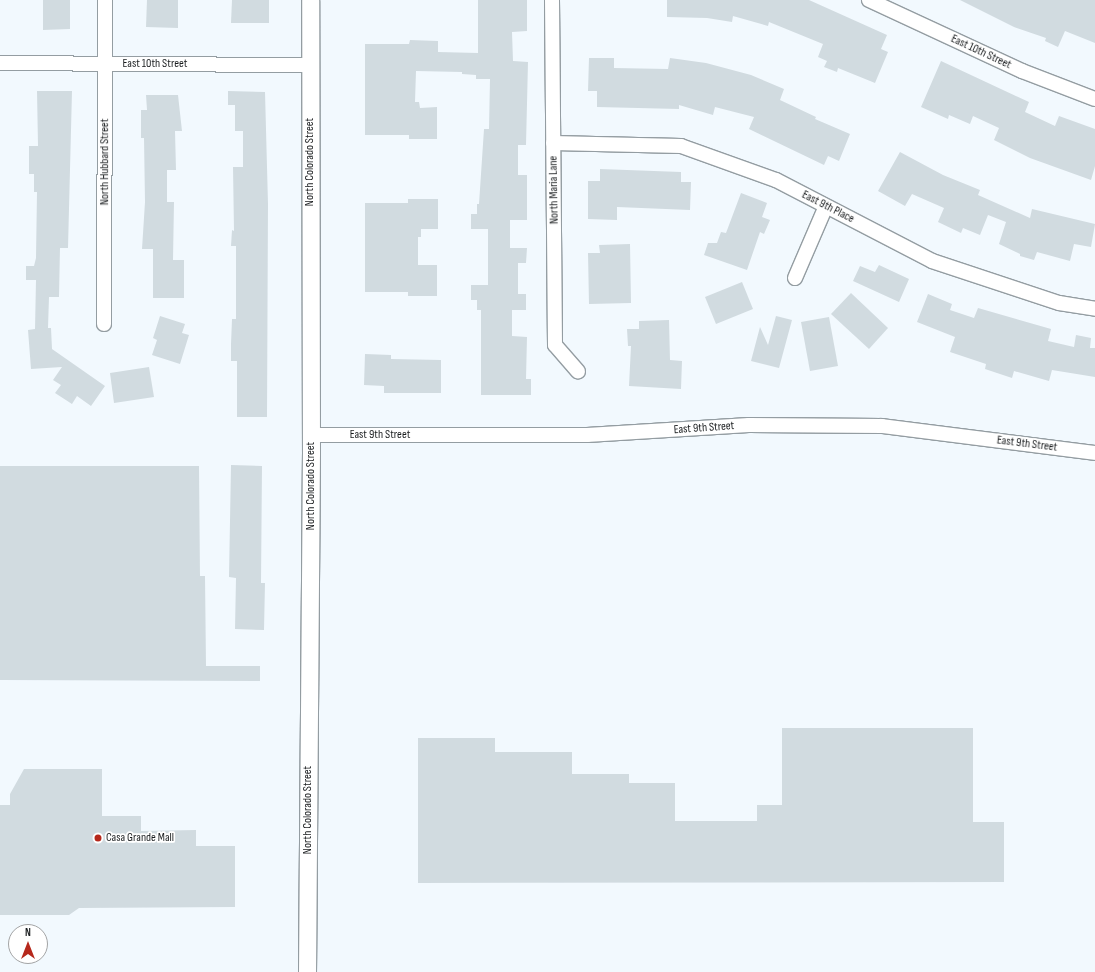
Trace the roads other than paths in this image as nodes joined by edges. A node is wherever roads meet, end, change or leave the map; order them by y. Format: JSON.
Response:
{"nodes":[{"id":1,"x":105,"y":0,"type":"edge"},
{"id":2,"x":310,"y":0,"type":"edge"},
{"id":3,"x":552,"y":0,"type":"edge"},
{"id":4,"x":869,"y":0,"type":"edge"},
{"id":5,"x":0,"y":63,"type":"edge"},
{"id":6,"x":105,"y":64,"type":"junction"},
{"id":7,"x":310,"y":65,"type":"junction"},
{"id":8,"x":1095,"y":99,"type":"edge"},
{"id":9,"x":553,"y":143,"type":"junction"},
{"id":10,"x":826,"y":206,"type":"junction"},
{"id":11,"x":796,"y":278,"type":"dead end"},
{"id":12,"x":1095,"y":309,"type":"edge"},
{"id":13,"x":104,"y":324,"type":"dead end"},
{"id":14,"x":578,"y":371,"type":"dead end"},
{"id":15,"x":311,"y":435,"type":"junction"},
{"id":16,"x":1095,"y":453,"type":"edge"},
{"id":17,"x":307,"y":972,"type":"edge"}],
"edges":[{"from":1,"to":6,"type":"street","name":"North Hubbard Street"},
{"from":2,"to":7,"type":"street","name":"North Colorado Street"},
{"from":3,"to":9,"type":"street","name":"North Maria Lane"},
{"from":4,"to":8,"type":"street","name":"East 10th Street"},
{"from":5,"to":6,"type":"street","name":"East 10th Street"},
{"from":6,"to":7,"type":"street","name":"East 10th Street"},
{"from":6,"to":13,"type":"street","name":"North Hubbard Street"},
{"from":7,"to":15,"type":"street","name":"North Colorado Street"},
{"from":9,"to":10,"type":"street","name":"East 9th Place"},
{"from":9,"to":14,"type":"street","name":"North Maria Lane"},
{"from":10,"to":11,"type":"street"},
{"from":10,"to":12,"type":"street","name":"East 9th Place"},
{"from":15,"to":16,"type":"street","name":"East 9th Street"},
{"from":15,"to":17,"type":"street","name":"North Colorado Street"}]}
